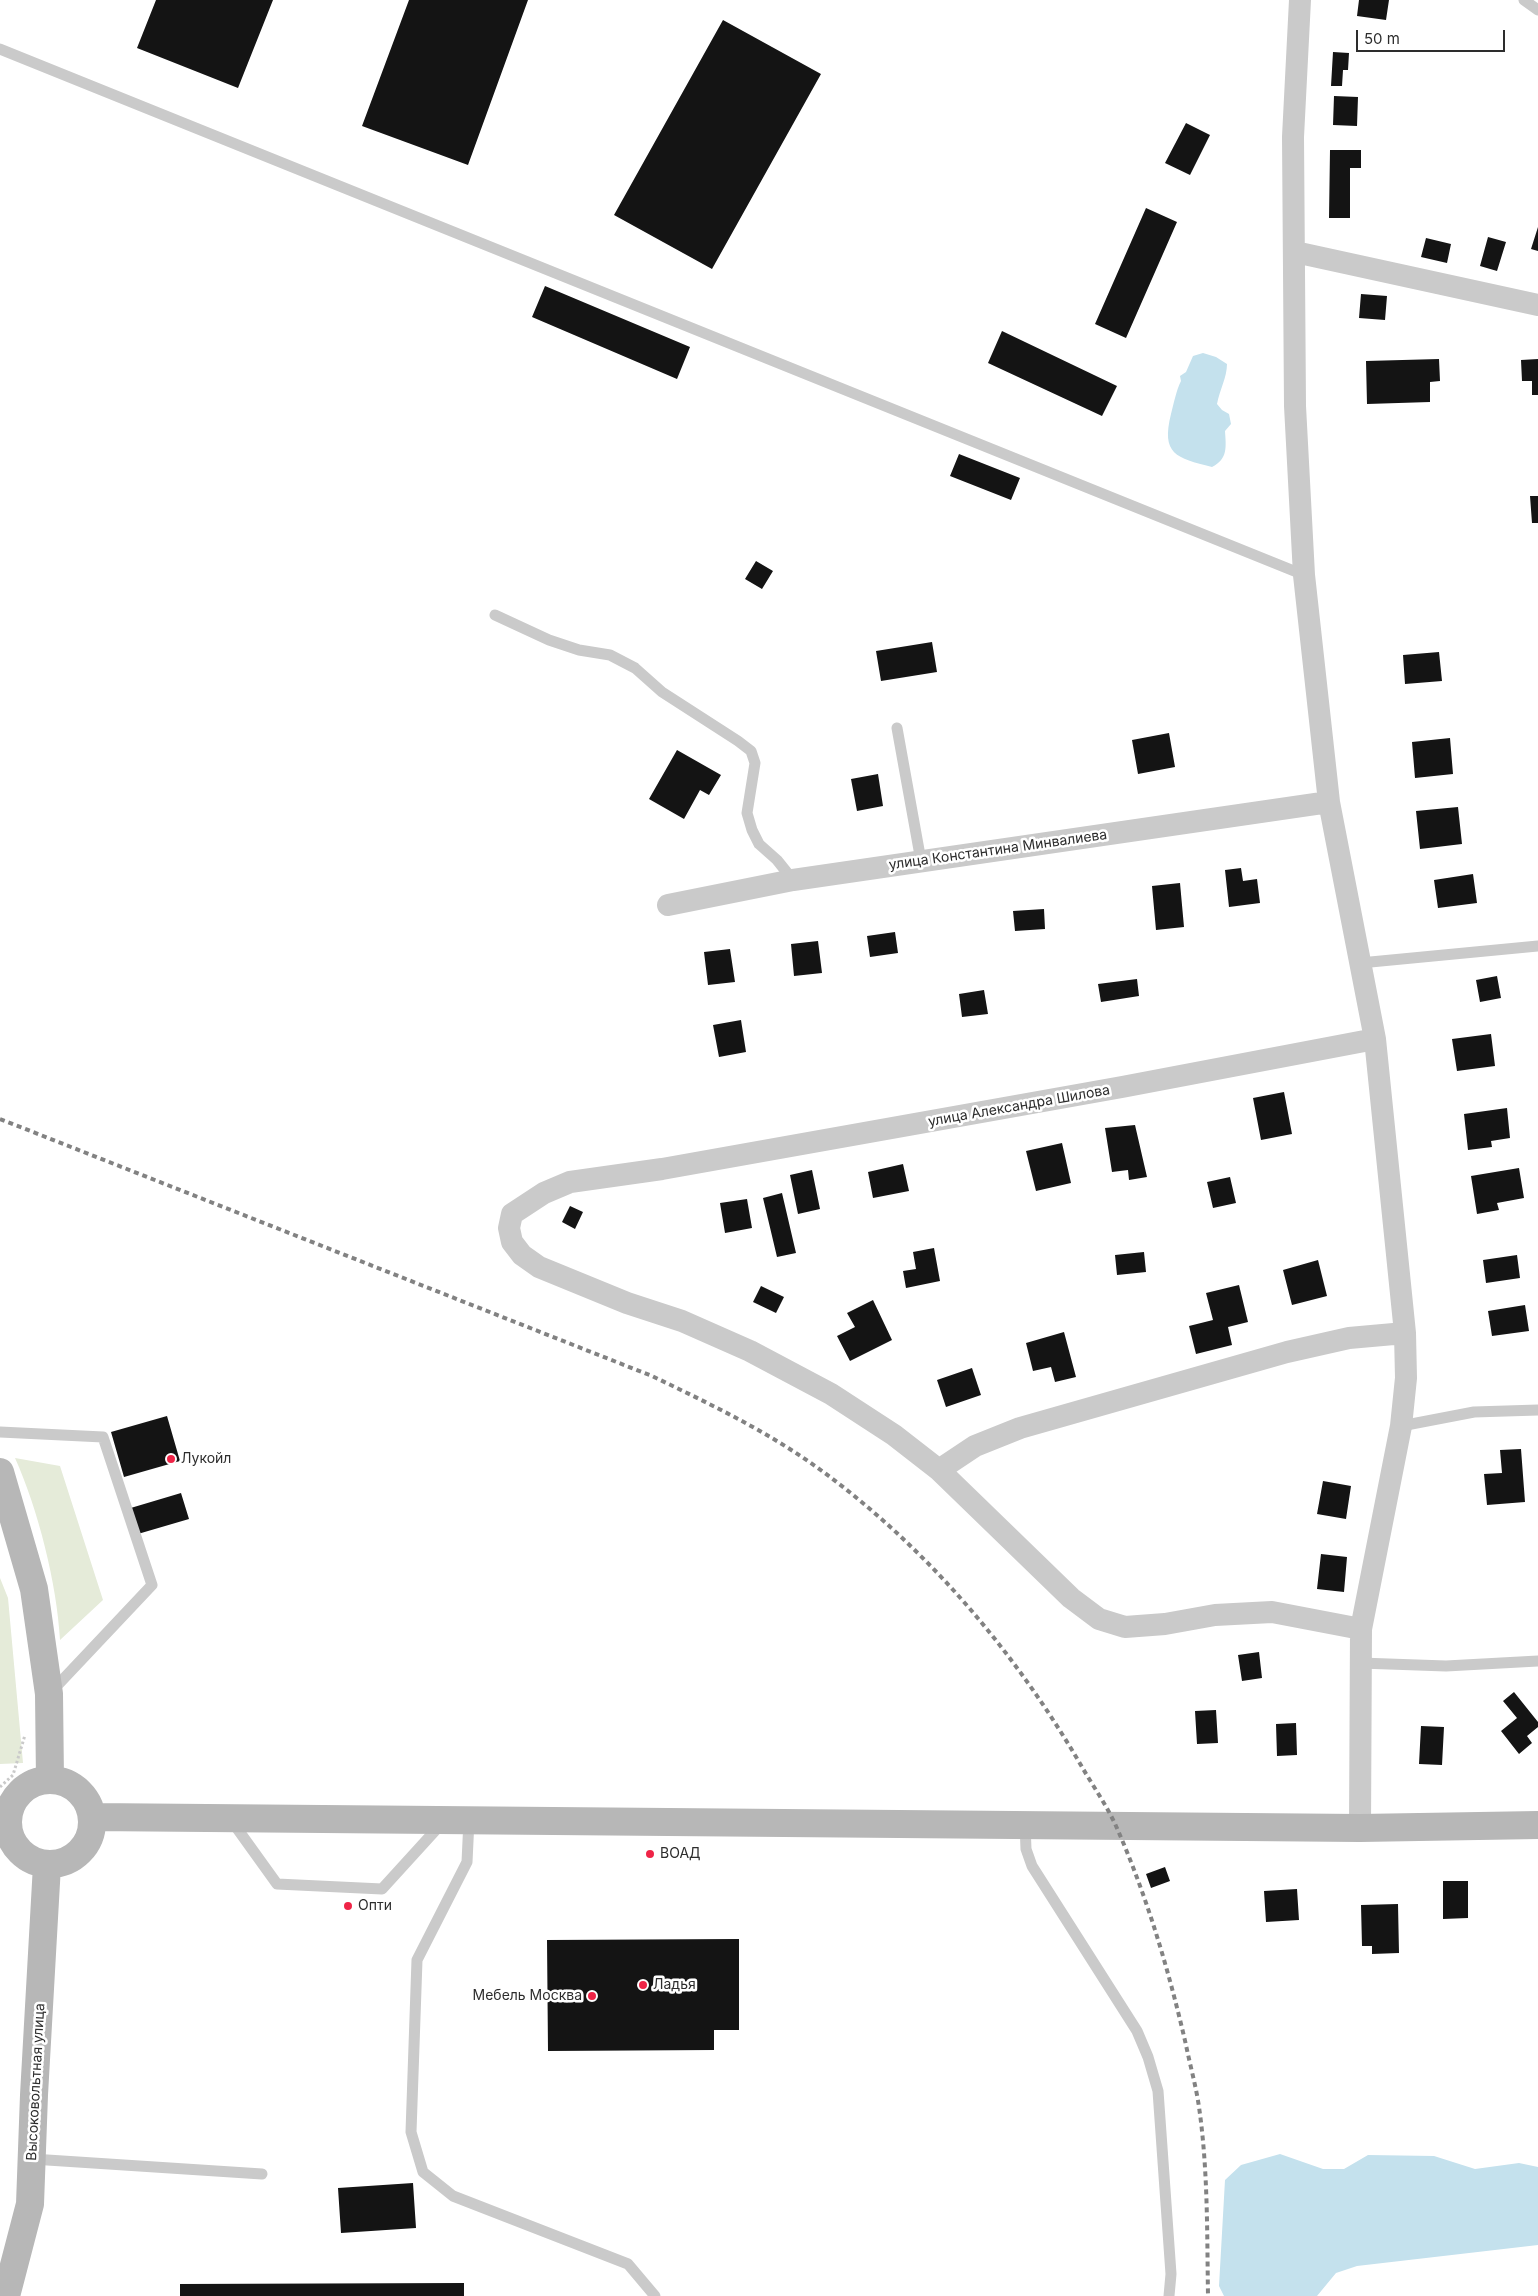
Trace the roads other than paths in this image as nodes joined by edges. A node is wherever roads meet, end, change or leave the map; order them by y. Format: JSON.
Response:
{"nodes":[{"id":1,"x":1300,"y":0,"type":"edge"},
{"id":2,"x":1524,"y":0,"type":"edge"},
{"id":3,"x":1538,"y":10,"type":"edge"},
{"id":4,"x":0,"y":48,"type":"edge"},
{"id":5,"x":1295,"y":252,"type":"junction"},
{"id":6,"x":1538,"y":305,"type":"edge"},
{"id":7,"x":1304,"y":575,"type":"junction"},
{"id":8,"x":495,"y":615,"type":"dead end"},
{"id":9,"x":897,"y":728,"type":"dead end"},
{"id":10,"x":1329,"y":802,"type":"junction"},
{"id":11,"x":921,"y":861,"type":"junction"},
{"id":12,"x":792,"y":880,"type":"junction"},
{"id":13,"x":668,"y":905,"type":"dead end"},
{"id":14,"x":1538,"y":946,"type":"edge"},
{"id":15,"x":1360,"y":963,"type":"junction"},
{"id":16,"x":1375,"y":1039,"type":"junction"},
{"id":17,"x":1405,"y":1333,"type":"junction"},
{"id":18,"x":1538,"y":1410,"type":"edge"},
{"id":19,"x":1401,"y":1426,"type":"junction"},
{"id":20,"x":0,"y":1432,"type":"edge"},
{"id":21,"x":939,"y":1470,"type":"junction"},
{"id":22,"x":0,"y":1472,"type":"edge"},
{"id":23,"x":1361,"y":1629,"type":"junction"},
{"id":24,"x":1538,"y":1660,"type":"edge"},
{"id":25,"x":1360,"y":1663,"type":"junction"},
{"id":26,"x":49,"y":1694,"type":"junction"},
{"id":27,"x":50,"y":1780,"type":"junction"},
{"id":28,"x":92,"y":1817,"type":"junction"},
{"id":29,"x":230,"y":1819,"type":"junction"},
{"id":30,"x":4,"y":1820,"type":"edge"},
{"id":31,"x":457,"y":1820,"type":"junction"},
{"id":32,"x":1025,"y":1824,"type":"junction"},
{"id":33,"x":1538,"y":1825,"type":"edge"},
{"id":34,"x":1360,"y":1828,"type":"junction"},
{"id":35,"x":47,"y":1865,"type":"junction"},
{"id":36,"x":32,"y":2159,"type":"junction"},
{"id":37,"x":262,"y":2174,"type":"dead end"},
{"id":38,"x":6,"y":2296,"type":"edge"},
{"id":39,"x":655,"y":2296,"type":"edge"},
{"id":40,"x":1169,"y":2296,"type":"edge"}],
"edges":[{"from":1,"to":5,"type":"street"},
{"from":2,"to":3,"type":"lane"},
{"from":4,"to":7,"type":"lane"},
{"from":5,"to":6,"type":"street"},
{"from":5,"to":7,"type":"street"},
{"from":7,"to":10,"type":"street"},
{"from":8,"to":12,"type":"lane"},
{"from":9,"to":11,"type":"lane"},
{"from":10,"to":11,"type":"street","name":"улица Константина Минвалиева"},
{"from":10,"to":15,"type":"street"},
{"from":11,"to":12,"type":"street","name":"улица Константина Минвалиева"},
{"from":12,"to":13,"type":"street","name":"улица Константина Минвалиева"},
{"from":14,"to":15,"type":"lane"},
{"from":15,"to":16,"type":"street"},
{"from":16,"to":17,"type":"street"},
{"from":16,"to":21,"type":"street","name":"улица Александра Шилова"},
{"from":17,"to":19,"type":"street"},
{"from":17,"to":21,"type":"street"},
{"from":18,"to":19,"type":"lane"},
{"from":19,"to":23,"type":"street"},
{"from":20,"to":26,"type":"lane"},
{"from":21,"to":23,"type":"street"},
{"from":22,"to":26,"type":"main road"},
{"from":23,"to":25,"type":"street"},
{"from":24,"to":25,"type":"lane"},
{"from":25,"to":34,"type":"street"},
{"from":26,"to":27,"type":"main road"},
{"from":27,"to":28,"type":"main road"},
{"from":27,"to":30,"type":"main road"},
{"from":28,"to":29,"type":"main road"},
{"from":28,"to":35,"type":"main road"},
{"from":29,"to":31,"type":"main road"},
{"from":29,"to":31,"type":"lane"},
{"from":30,"to":35,"type":"main road"},
{"from":31,"to":32,"type":"main road"},
{"from":31,"to":39,"type":"lane"},
{"from":32,"to":34,"type":"main road"},
{"from":32,"to":40,"type":"lane"},
{"from":33,"to":34,"type":"main road"},
{"from":35,"to":36,"type":"main road","name":"Высоковольтная улица"},
{"from":36,"to":37,"type":"lane"},
{"from":36,"to":38,"type":"main road","name":"Высоковольтная улица"}]}
